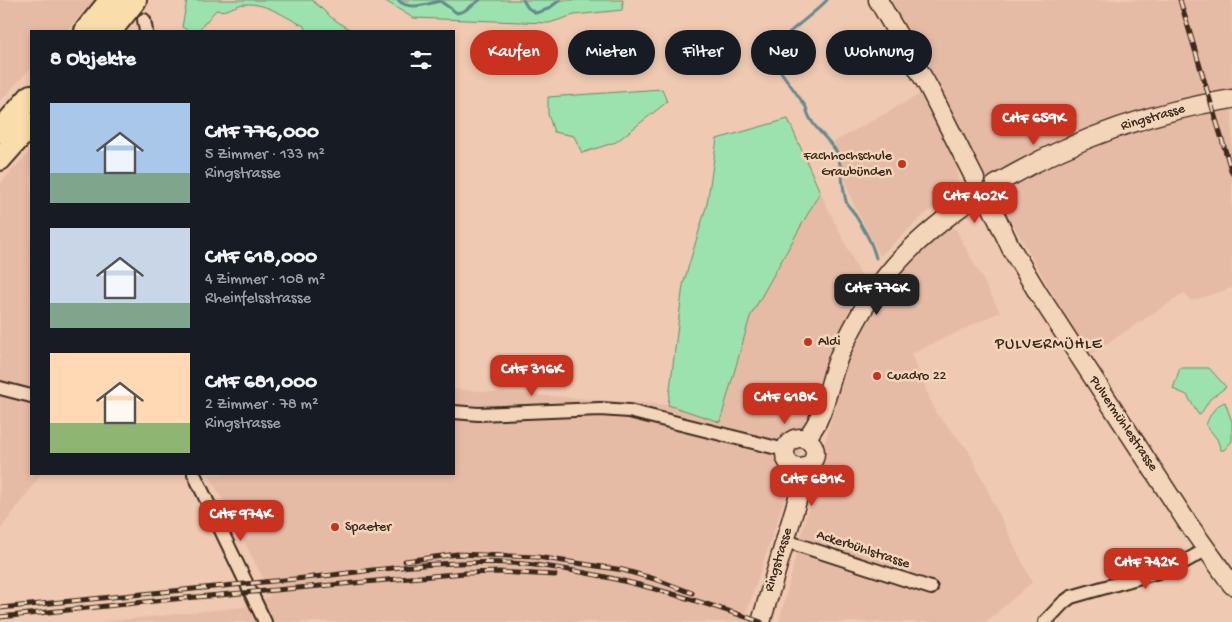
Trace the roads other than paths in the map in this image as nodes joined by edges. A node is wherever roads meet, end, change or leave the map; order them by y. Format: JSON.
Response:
{"nodes":[{"id":1,"x":111,"y":0,"type":"edge"},
{"id":2,"x":878,"y":0,"type":"edge"},
{"id":3,"x":142,"y":17,"type":"edge"},
{"id":4,"x":87,"y":30,"type":"edge"},
{"id":5,"x":112,"y":30,"type":"edge"},
{"id":6,"x":30,"y":97,"type":"edge"},
{"id":7,"x":1232,"y":99,"type":"edge"},
{"id":8,"x":30,"y":125,"type":"edge"},
{"id":9,"x":0,"y":131,"type":"edge"},
{"id":10,"x":30,"y":140,"type":"edge"},
{"id":11,"x":0,"y":159,"type":"edge"},
{"id":12,"x":0,"y":173,"type":"edge"},
{"id":13,"x":975,"y":179,"type":"junction"},
{"id":14,"x":995,"y":185,"type":"junction"},
{"id":15,"x":969,"y":201,"type":"junction"},
{"id":16,"x":991,"y":206,"type":"junction"},
{"id":17,"x":0,"y":388,"type":"edge"},
{"id":18,"x":30,"y":396,"type":"edge"},
{"id":19,"x":455,"y":412,"type":"edge"},
{"id":20,"x":806,"y":439,"type":"junction"},
{"id":21,"x":785,"y":450,"type":"junction"},
{"id":22,"x":800,"y":468,"type":"junction"},
{"id":23,"x":194,"y":475,"type":"edge"},
{"id":24,"x":786,"y":541,"type":"junction"},
{"id":25,"x":1206,"y":549,"type":"junction"},
{"id":26,"x":1232,"y":585,"type":"edge"},
{"id":27,"x":931,"y":588,"type":"dead end"},
{"id":28,"x":266,"y":622,"type":"edge"},
{"id":29,"x":761,"y":622,"type":"edge"},
{"id":30,"x":1045,"y":622,"type":"edge"}],
"edges":[{"from":1,"to":4,"type":"highway"},
{"from":2,"to":13,"type":"main road"},
{"from":3,"to":5,"type":"highway"},
{"from":6,"to":9,"type":"highway"},
{"from":7,"to":14,"type":"main road","name":"Ringstrasse"},
{"from":8,"to":11,"type":"highway"},
{"from":10,"to":12,"type":"highway"},
{"from":13,"to":14,"type":"main road"},
{"from":13,"to":15,"type":"main road"},
{"from":14,"to":16,"type":"main road"},
{"from":15,"to":16,"type":"main road"},
{"from":15,"to":20,"type":"main road"},
{"from":16,"to":25,"type":"main road","name":"Pulvermühlestrasse"},
{"from":17,"to":18,"type":"street"},
{"from":19,"to":21,"type":"street"},
{"from":20,"to":21,"type":"main road"},
{"from":20,"to":22,"type":"main road"},
{"from":21,"to":22,"type":"main road"},
{"from":22,"to":24,"type":"main road","name":"Ringstrasse"},
{"from":23,"to":28,"type":"street"},
{"from":24,"to":27,"type":"street","name":"Ackerbühlstrasse"},
{"from":24,"to":29,"type":"main road","name":"Ringstrasse"},
{"from":25,"to":26,"type":"main road","name":"Pulvermühlestrasse"},
{"from":25,"to":30,"type":"street"}]}
